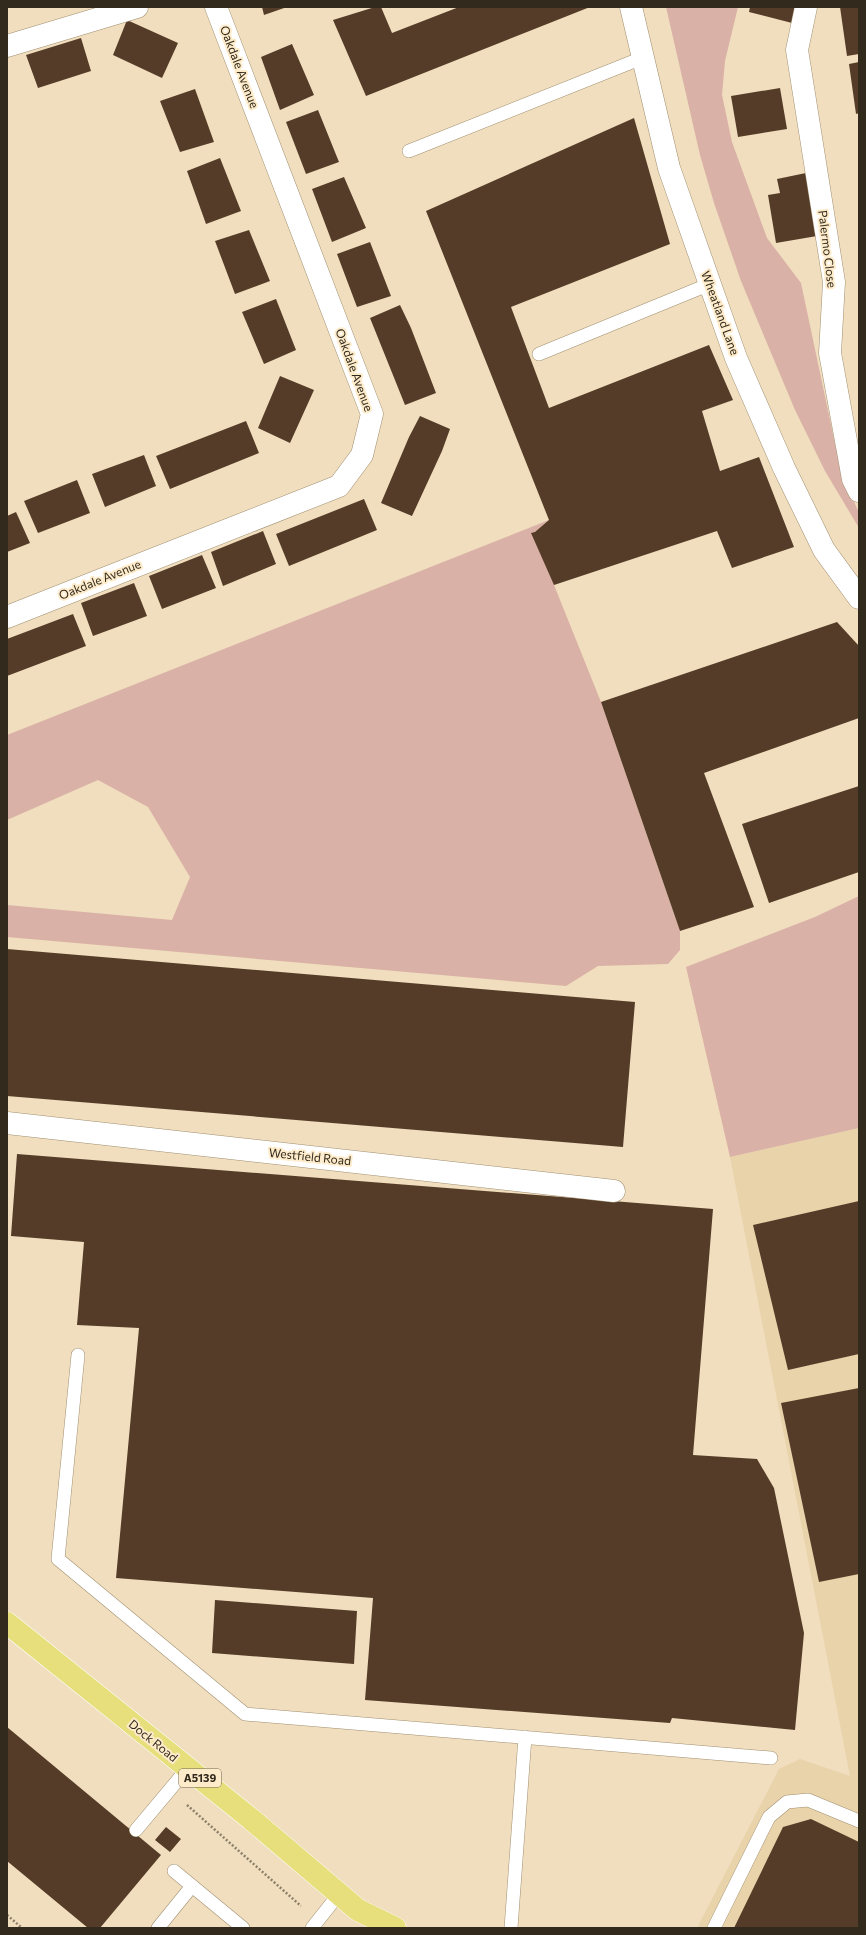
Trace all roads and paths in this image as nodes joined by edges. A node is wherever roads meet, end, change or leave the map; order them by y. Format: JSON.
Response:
{"nodes":[{"id":1,"x":137,"y":7,"type":"edge"},
{"id":2,"x":216,"y":7,"type":"edge"},
{"id":3,"x":631,"y":7,"type":"edge"},
{"id":4,"x":806,"y":7,"type":"edge"},
{"id":5,"x":7,"y":46,"type":"edge"},
{"id":6,"x":642,"y":58,"type":"junction"},
{"id":7,"x":409,"y":151,"type":"dead end"},
{"id":8,"x":710,"y":284,"type":"junction"},
{"id":9,"x":539,"y":354,"type":"dead end"},
{"id":10,"x":859,"y":491,"type":"edge"},
{"id":11,"x":859,"y":598,"type":"edge"},
{"id":12,"x":7,"y":617,"type":"edge"},
{"id":13,"x":7,"y":1123,"type":"edge"},
{"id":14,"x":614,"y":1191,"type":"dead end"},
{"id":15,"x":78,"y":1355,"type":"dead end"},
{"id":16,"x":7,"y":1623,"type":"edge"},
{"id":17,"x":525,"y":1737,"type":"junction"},
{"id":18,"x":771,"y":1758,"type":"dead end"},
{"id":19,"x":188,"y":1768,"type":"junction"},
{"id":20,"x":859,"y":1821,"type":"edge"},
{"id":21,"x":136,"y":1830,"type":"dead end"},
{"id":22,"x":174,"y":1871,"type":"dead end"},
{"id":23,"x":192,"y":1886,"type":"junction"},
{"id":24,"x":340,"y":1894,"type":"junction"},
{"id":25,"x":7,"y":1915,"type":"edge"},
{"id":26,"x":236,"y":1926,"type":"edge"},
{"id":27,"x":22,"y":1928,"type":"edge"},
{"id":28,"x":158,"y":1928,"type":"edge"},
{"id":29,"x":312,"y":1928,"type":"edge"},
{"id":30,"x":395,"y":1928,"type":"edge"},
{"id":31,"x":511,"y":1928,"type":"edge"},
{"id":32,"x":714,"y":1928,"type":"edge"}],
"edges":[{"from":1,"to":5,"type":"street"},
{"from":2,"to":12,"type":"street","name":"Oakdale Avenue"},
{"from":3,"to":6,"type":"street","name":"Wheatland Lane"},
{"from":4,"to":10,"type":"street","name":"Palermo Close"},
{"from":6,"to":7,"type":"lane"},
{"from":6,"to":8,"type":"street","name":"Wheatland Lane"},
{"from":8,"to":9,"type":"lane"},
{"from":8,"to":11,"type":"street","name":"Wheatland Lane"},
{"from":13,"to":14,"type":"street","name":"Westfield Road"},
{"from":15,"to":17,"type":"lane"},
{"from":16,"to":19,"type":"highway","name":"Dock Road","number":"A5139"},
{"from":17,"to":18,"type":"lane"},
{"from":17,"to":31,"type":"lane"},
{"from":19,"to":21,"type":"lane"},
{"from":19,"to":24,"type":"highway","name":"Dock Road","number":"A5139"},
{"from":20,"to":32,"type":"lane"},
{"from":22,"to":23,"type":"lane"},
{"from":23,"to":26,"type":"lane"},
{"from":23,"to":28,"type":"lane"},
{"from":24,"to":29,"type":"lane"},
{"from":24,"to":30,"type":"highway","name":"Dock Road","number":"A5139"},
{"from":25,"to":27,"type":"path"}]}
